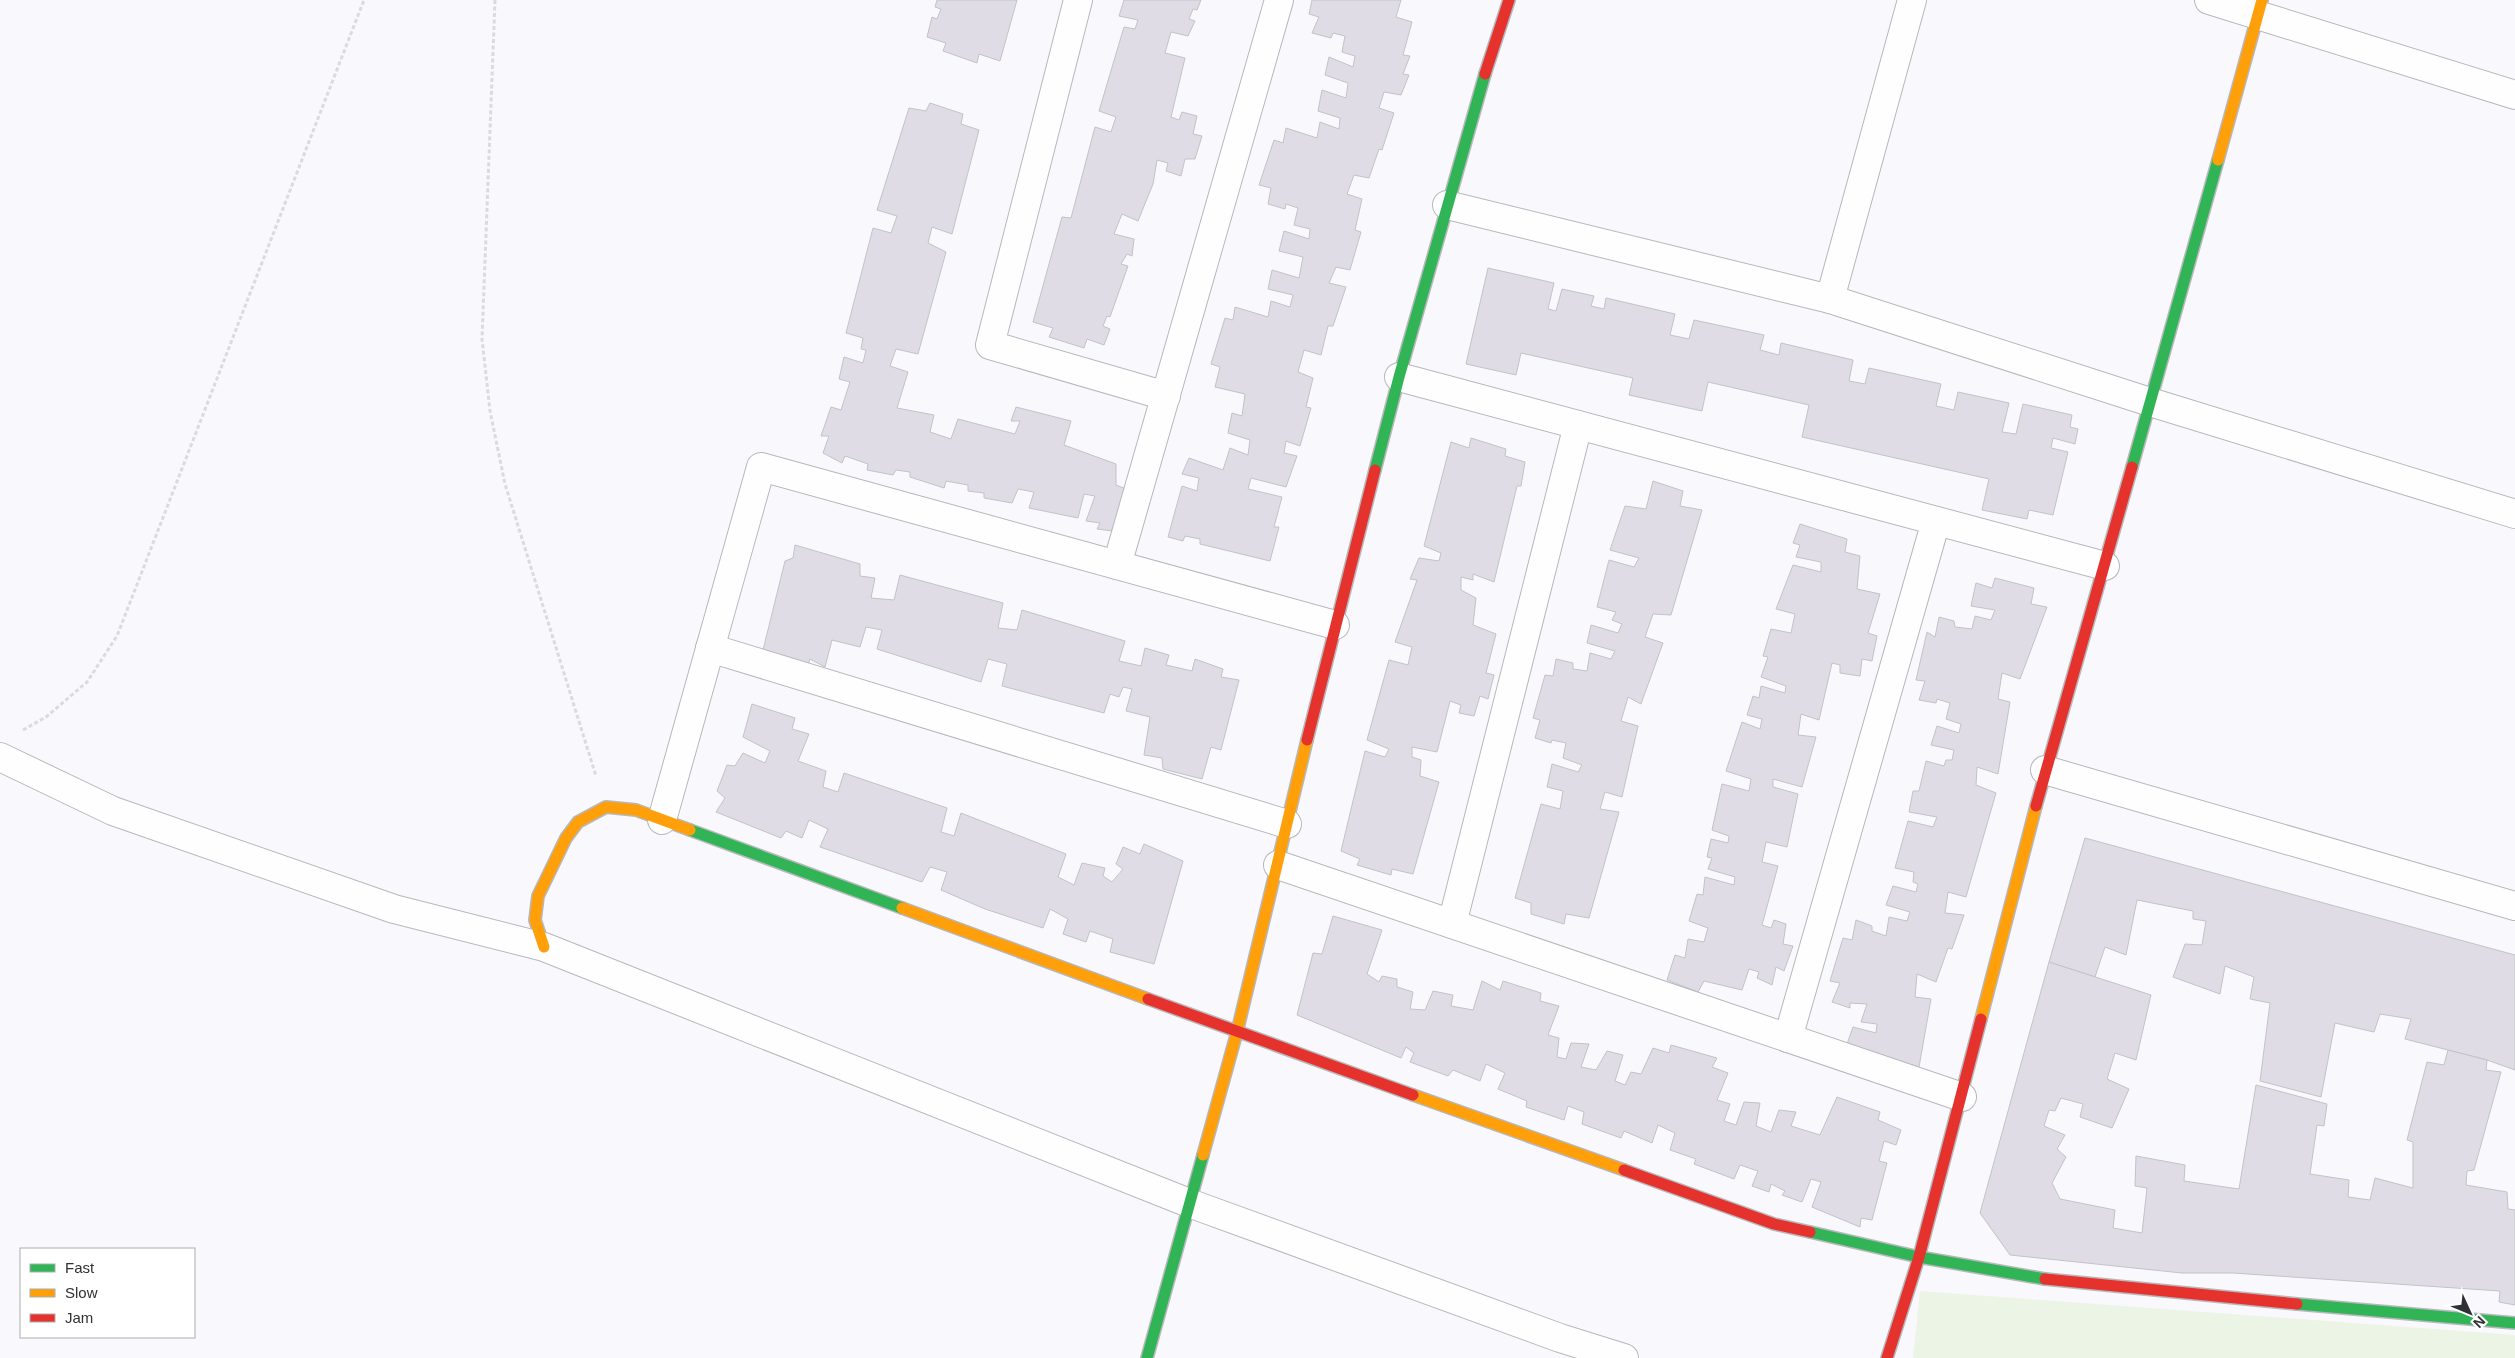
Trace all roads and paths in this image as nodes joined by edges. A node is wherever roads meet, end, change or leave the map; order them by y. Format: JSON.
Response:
{"nodes":[{"id":1,"x":364,"y":0,"type":"edge"},
{"id":2,"x":495,"y":0,"type":"edge"},
{"id":3,"x":1078,"y":0,"type":"edge"},
{"id":4,"x":1279,"y":0,"type":"edge"},
{"id":5,"x":1510,"y":0,"type":"edge"},
{"id":6,"x":1912,"y":0,"type":"edge"},
{"id":7,"x":2209,"y":0,"type":"edge"},
{"id":8,"x":2260,"y":7,"type":"edge"},
{"id":9,"x":2515,"y":95,"type":"edge"},
{"id":10,"x":1448,"y":205,"type":"junction"},
{"id":11,"x":1830,"y":299,"type":"junction"},
{"id":12,"x":1399,"y":378,"type":"junction"},
{"id":13,"x":1166,"y":396,"type":"junction"},
{"id":14,"x":2150,"y":402,"type":"junction"},
{"id":15,"x":1578,"y":425,"type":"junction"},
{"id":16,"x":2515,"y":514,"type":"edge"},
{"id":17,"x":1936,"y":521,"type":"junction"},
{"id":18,"x":1117,"y":565,"type":"junction"},
{"id":19,"x":2105,"y":566,"type":"junction"},
{"id":20,"x":1335,"y":625,"type":"junction"},
{"id":21,"x":710,"y":648,"type":"junction"},
{"id":22,"x":15,"y":734,"type":"dead end"},
{"id":23,"x":0,"y":757,"type":"edge"},
{"id":24,"x":2045,"y":770,"type":"junction"},
{"id":25,"x":606,"y":807,"type":"junction"},
{"id":26,"x":662,"y":820,"type":"junction"},
{"id":27,"x":1287,"y":824,"type":"junction"},
{"id":28,"x":1278,"y":865,"type":"junction"},
{"id":29,"x":2515,"y":906,"type":"edge"},
{"id":30,"x":1452,"y":924,"type":"junction"},
{"id":31,"x":544,"y":947,"type":"junction"},
{"id":32,"x":1237,"y":1032,"type":"junction"},
{"id":33,"x":1788,"y":1038,"type":"junction"},
{"id":34,"x":1962,"y":1097,"type":"junction"},
{"id":35,"x":1189,"y":1203,"type":"junction"},
{"id":36,"x":1919,"y":1257,"type":"junction"},
{"id":37,"x":2515,"y":1323,"type":"edge"},
{"id":38,"x":1147,"y":1358,"type":"edge"},
{"id":39,"x":1624,"y":1358,"type":"edge"},
{"id":40,"x":1887,"y":1358,"type":"edge"}],
"edges":[{"from":1,"to":22,"type":"path"},
{"from":2,"to":25,"type":"path"},
{"from":3,"to":13,"type":"street"},
{"from":4,"to":13,"type":"street"},
{"from":5,"to":10,"type":"street"},
{"from":6,"to":11,"type":"street"},
{"from":7,"to":8,"type":"street"},
{"from":8,"to":9,"type":"street"},
{"from":8,"to":14,"type":"street"},
{"from":10,"to":11,"type":"street"},
{"from":10,"to":12,"type":"street"},
{"from":11,"to":14,"type":"street"},
{"from":12,"to":15,"type":"street"},
{"from":12,"to":20,"type":"street"},
{"from":13,"to":18,"type":"street"},
{"from":14,"to":16,"type":"street"},
{"from":14,"to":19,"type":"street"},
{"from":15,"to":17,"type":"street"},
{"from":15,"to":30,"type":"street"},
{"from":17,"to":19,"type":"street"},
{"from":17,"to":33,"type":"street"},
{"from":18,"to":20,"type":"street"},
{"from":18,"to":21,"type":"street"},
{"from":19,"to":24,"type":"street"},
{"from":20,"to":27,"type":"street"},
{"from":21,"to":26,"type":"street"},
{"from":21,"to":27,"type":"street"},
{"from":23,"to":31,"type":"street"},
{"from":24,"to":29,"type":"street"},
{"from":24,"to":34,"type":"street"},
{"from":25,"to":26,"type":"street"},
{"from":25,"to":31,"type":"street"},
{"from":26,"to":32,"type":"street"},
{"from":27,"to":28,"type":"street"},
{"from":28,"to":30,"type":"street"},
{"from":28,"to":32,"type":"street"},
{"from":30,"to":33,"type":"street"},
{"from":31,"to":35,"type":"street"},
{"from":32,"to":35,"type":"street"},
{"from":32,"to":36,"type":"street"},
{"from":33,"to":34,"type":"street"},
{"from":34,"to":36,"type":"street"},
{"from":35,"to":38,"type":"street"},
{"from":35,"to":39,"type":"street"},
{"from":36,"to":37,"type":"street"},
{"from":36,"to":40,"type":"street"}]}
